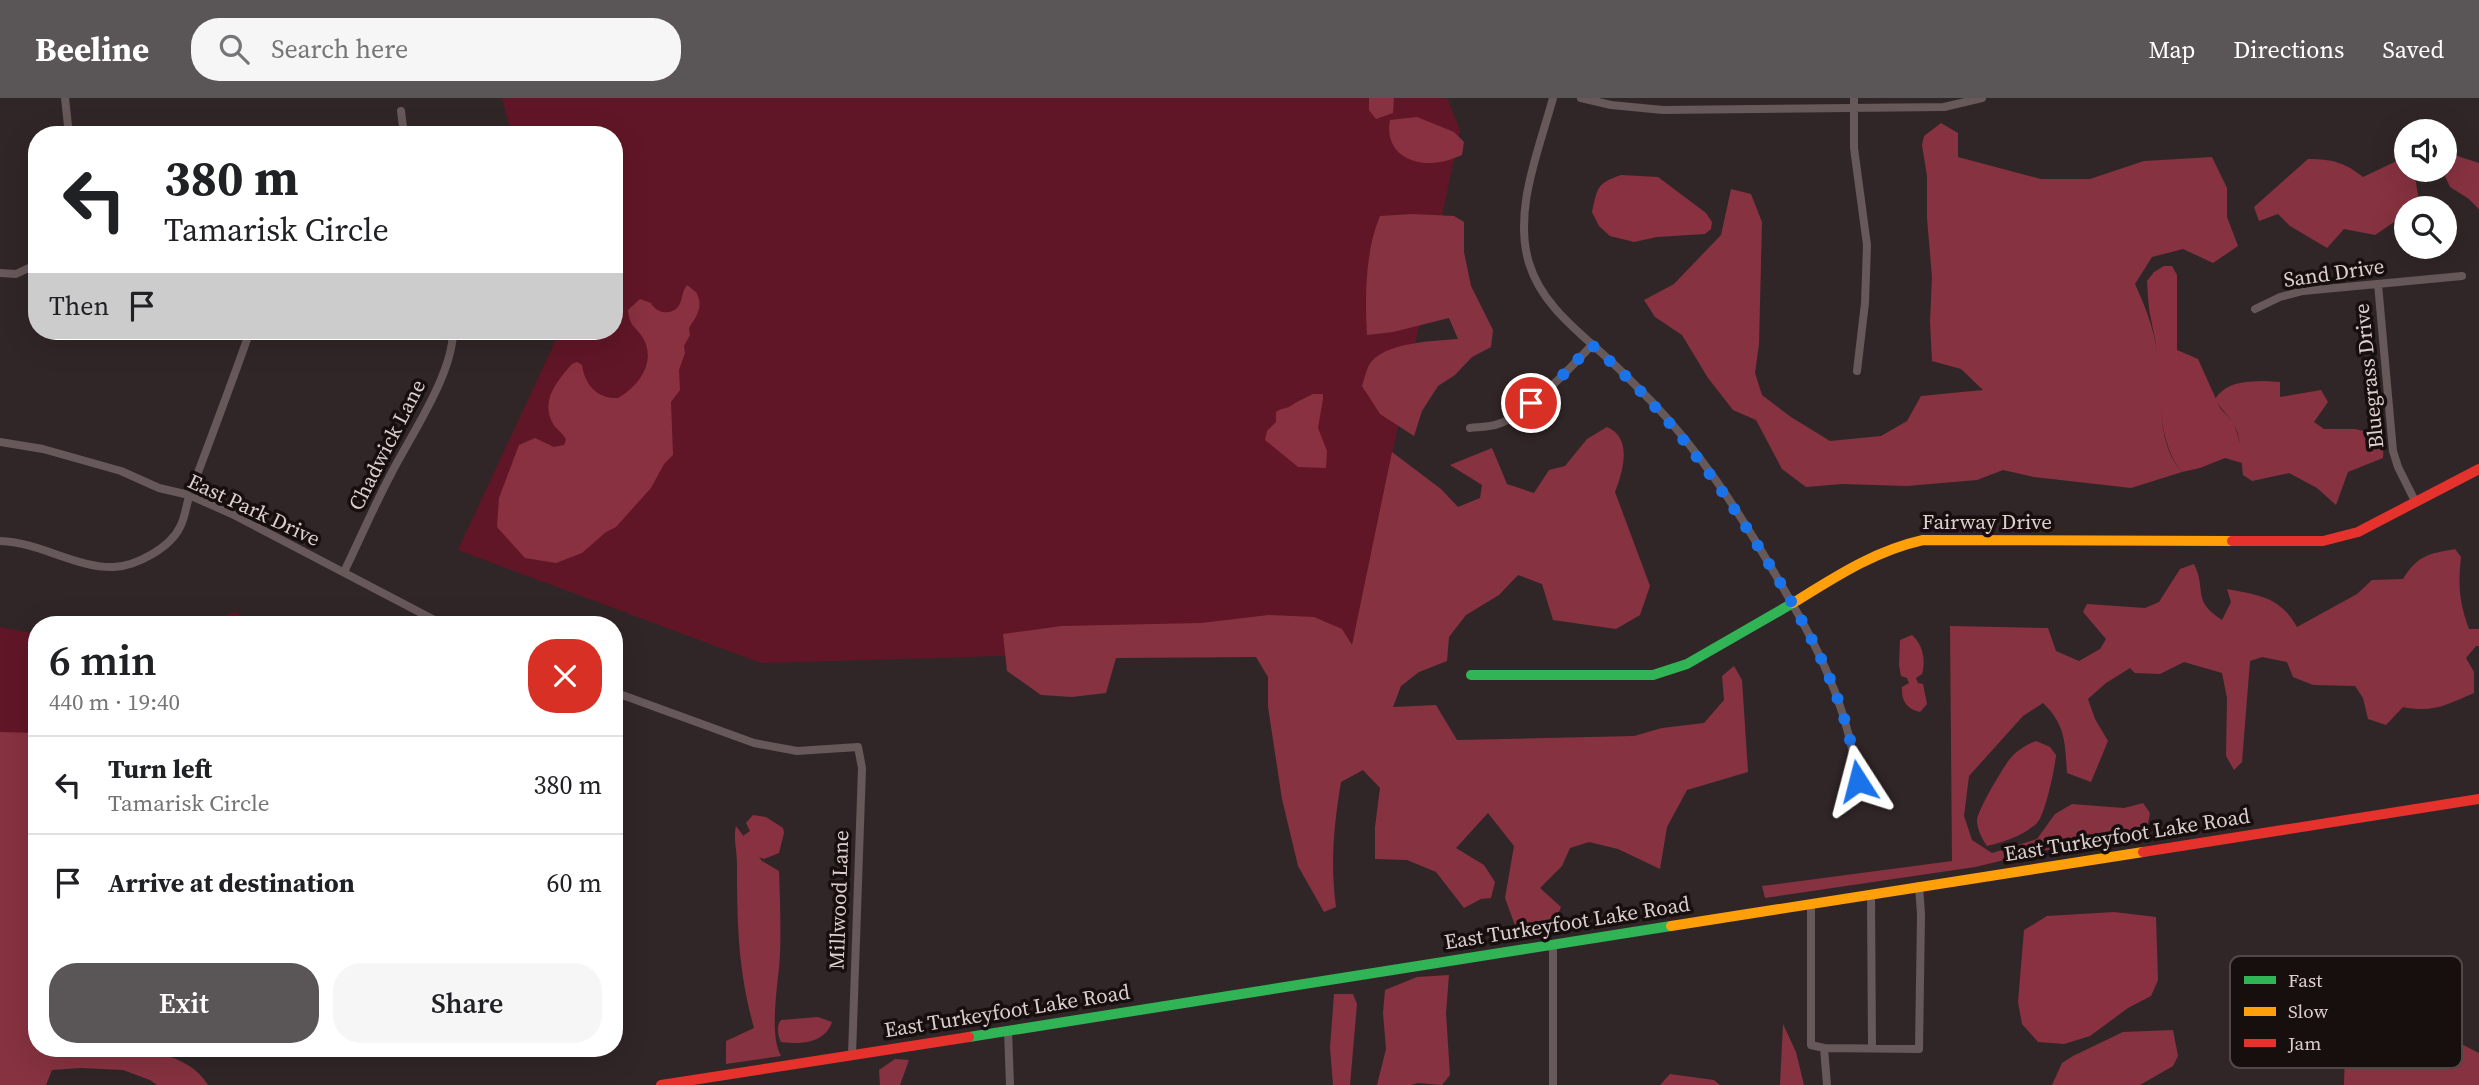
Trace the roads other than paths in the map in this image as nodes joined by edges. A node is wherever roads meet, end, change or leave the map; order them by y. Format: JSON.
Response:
{"nodes":[{"id":1,"x":65,"y":98,"type":"edge"},
{"id":2,"x":1553,"y":98,"type":"edge"},
{"id":3,"x":1581,"y":98,"type":"edge"},
{"id":4,"x":1854,"y":98,"type":"edge"},
{"id":5,"x":1982,"y":98,"type":"edge"},
{"id":6,"x":1854,"y":108,"type":"junction"},
{"id":7,"x":401,"y":111,"type":"dead end"},
{"id":8,"x":68,"y":126,"type":"edge"},
{"id":9,"x":403,"y":126,"type":"edge"},
{"id":10,"x":28,"y":268,"type":"edge"},
{"id":11,"x":0,"y":273,"type":"edge"},
{"id":12,"x":2462,"y":276,"type":"dead end"},
{"id":13,"x":2378,"y":284,"type":"junction"},
{"id":14,"x":2255,"y":309,"type":"dead end"},
{"id":15,"x":247,"y":340,"type":"edge"},
{"id":16,"x":452,"y":340,"type":"edge"},
{"id":17,"x":1592,"y":345,"type":"junction"},
{"id":18,"x":1857,"y":371,"type":"dead end"},
{"id":19,"x":1470,"y":428,"type":"dead end"},
{"id":20,"x":0,"y":442,"type":"edge"},
{"id":21,"x":2479,"y":468,"type":"edge"},
{"id":22,"x":189,"y":495,"type":"junction"},
{"id":23,"x":2415,"y":501,"type":"junction"},
{"id":24,"x":0,"y":541,"type":"edge"},
{"id":25,"x":344,"y":572,"type":"junction"},
{"id":26,"x":1792,"y":604,"type":"junction"},
{"id":27,"x":427,"y":616,"type":"edge"},
{"id":28,"x":1471,"y":675,"type":"dead end"},
{"id":29,"x":623,"y":695,"type":"edge"},
{"id":30,"x":1858,"y":781,"type":"dead end"},
{"id":31,"x":2479,"y":799,"type":"edge"},
{"id":32,"x":1919,"y":886,"type":"junction"},
{"id":33,"x":1871,"y":895,"type":"junction"},
{"id":34,"x":1811,"y":904,"type":"junction"},
{"id":35,"x":1553,"y":945,"type":"junction"},
{"id":36,"x":1008,"y":1030,"type":"junction"},
{"id":37,"x":1824,"y":1048,"type":"junction"},
{"id":38,"x":1872,"y":1048,"type":"junction"},
{"id":39,"x":852,"y":1055,"type":"junction"},
{"id":40,"x":661,"y":1085,"type":"edge"},
{"id":41,"x":1010,"y":1085,"type":"edge"},
{"id":42,"x":1553,"y":1085,"type":"edge"},
{"id":43,"x":1827,"y":1085,"type":"edge"}],
"edges":[{"from":1,"to":8,"type":"street"},
{"from":2,"to":17,"type":"street"},
{"from":3,"to":6,"type":"street"},
{"from":4,"to":6,"type":"street"},
{"from":5,"to":6,"type":"street"},
{"from":6,"to":18,"type":"street"},
{"from":7,"to":9,"type":"street"},
{"from":10,"to":11,"type":"street"},
{"from":12,"to":13,"type":"street","name":"Sand Drive"},
{"from":13,"to":14,"type":"street","name":"Sand Drive"},
{"from":13,"to":23,"type":"street","name":"Bluegrass Drive"},
{"from":15,"to":22,"type":"street"},
{"from":16,"to":25,"type":"street","name":"Chadwick Lane"},
{"from":17,"to":19,"type":"street"},
{"from":17,"to":26,"type":"street"},
{"from":20,"to":22,"type":"street","name":"East Park Drive"},
{"from":21,"to":23,"type":"main road","name":"Fairway Drive"},
{"from":22,"to":24,"type":"street"},
{"from":22,"to":25,"type":"street","name":"East Park Drive"},
{"from":23,"to":26,"type":"main road","name":"Fairway Drive"},
{"from":25,"to":27,"type":"street","name":"East Park Drive"},
{"from":26,"to":28,"type":"main road","name":"Fairway Drive"},
{"from":26,"to":30,"type":"street"},
{"from":29,"to":39,"type":"street","name":"Millwood Lane"},
{"from":31,"to":32,"type":"main road","name":"East Turkeyfoot Lake Road"},
{"from":32,"to":33,"type":"main road","name":"East Turkeyfoot Lake Road"},
{"from":32,"to":38,"type":"street"},
{"from":33,"to":34,"type":"main road","name":"East Turkeyfoot Lake Road"},
{"from":33,"to":38,"type":"street"},
{"from":34,"to":35,"type":"main road","name":"East Turkeyfoot Lake Road"},
{"from":34,"to":37,"type":"street"},
{"from":35,"to":36,"type":"main road","name":"East Turkeyfoot Lake Road"},
{"from":35,"to":42,"type":"street"},
{"from":36,"to":39,"type":"main road","name":"East Turkeyfoot Lake Road"},
{"from":36,"to":41,"type":"street"},
{"from":37,"to":38,"type":"street"},
{"from":37,"to":43,"type":"street"},
{"from":39,"to":40,"type":"main road","name":"East Turkeyfoot Lake Road"}]}
